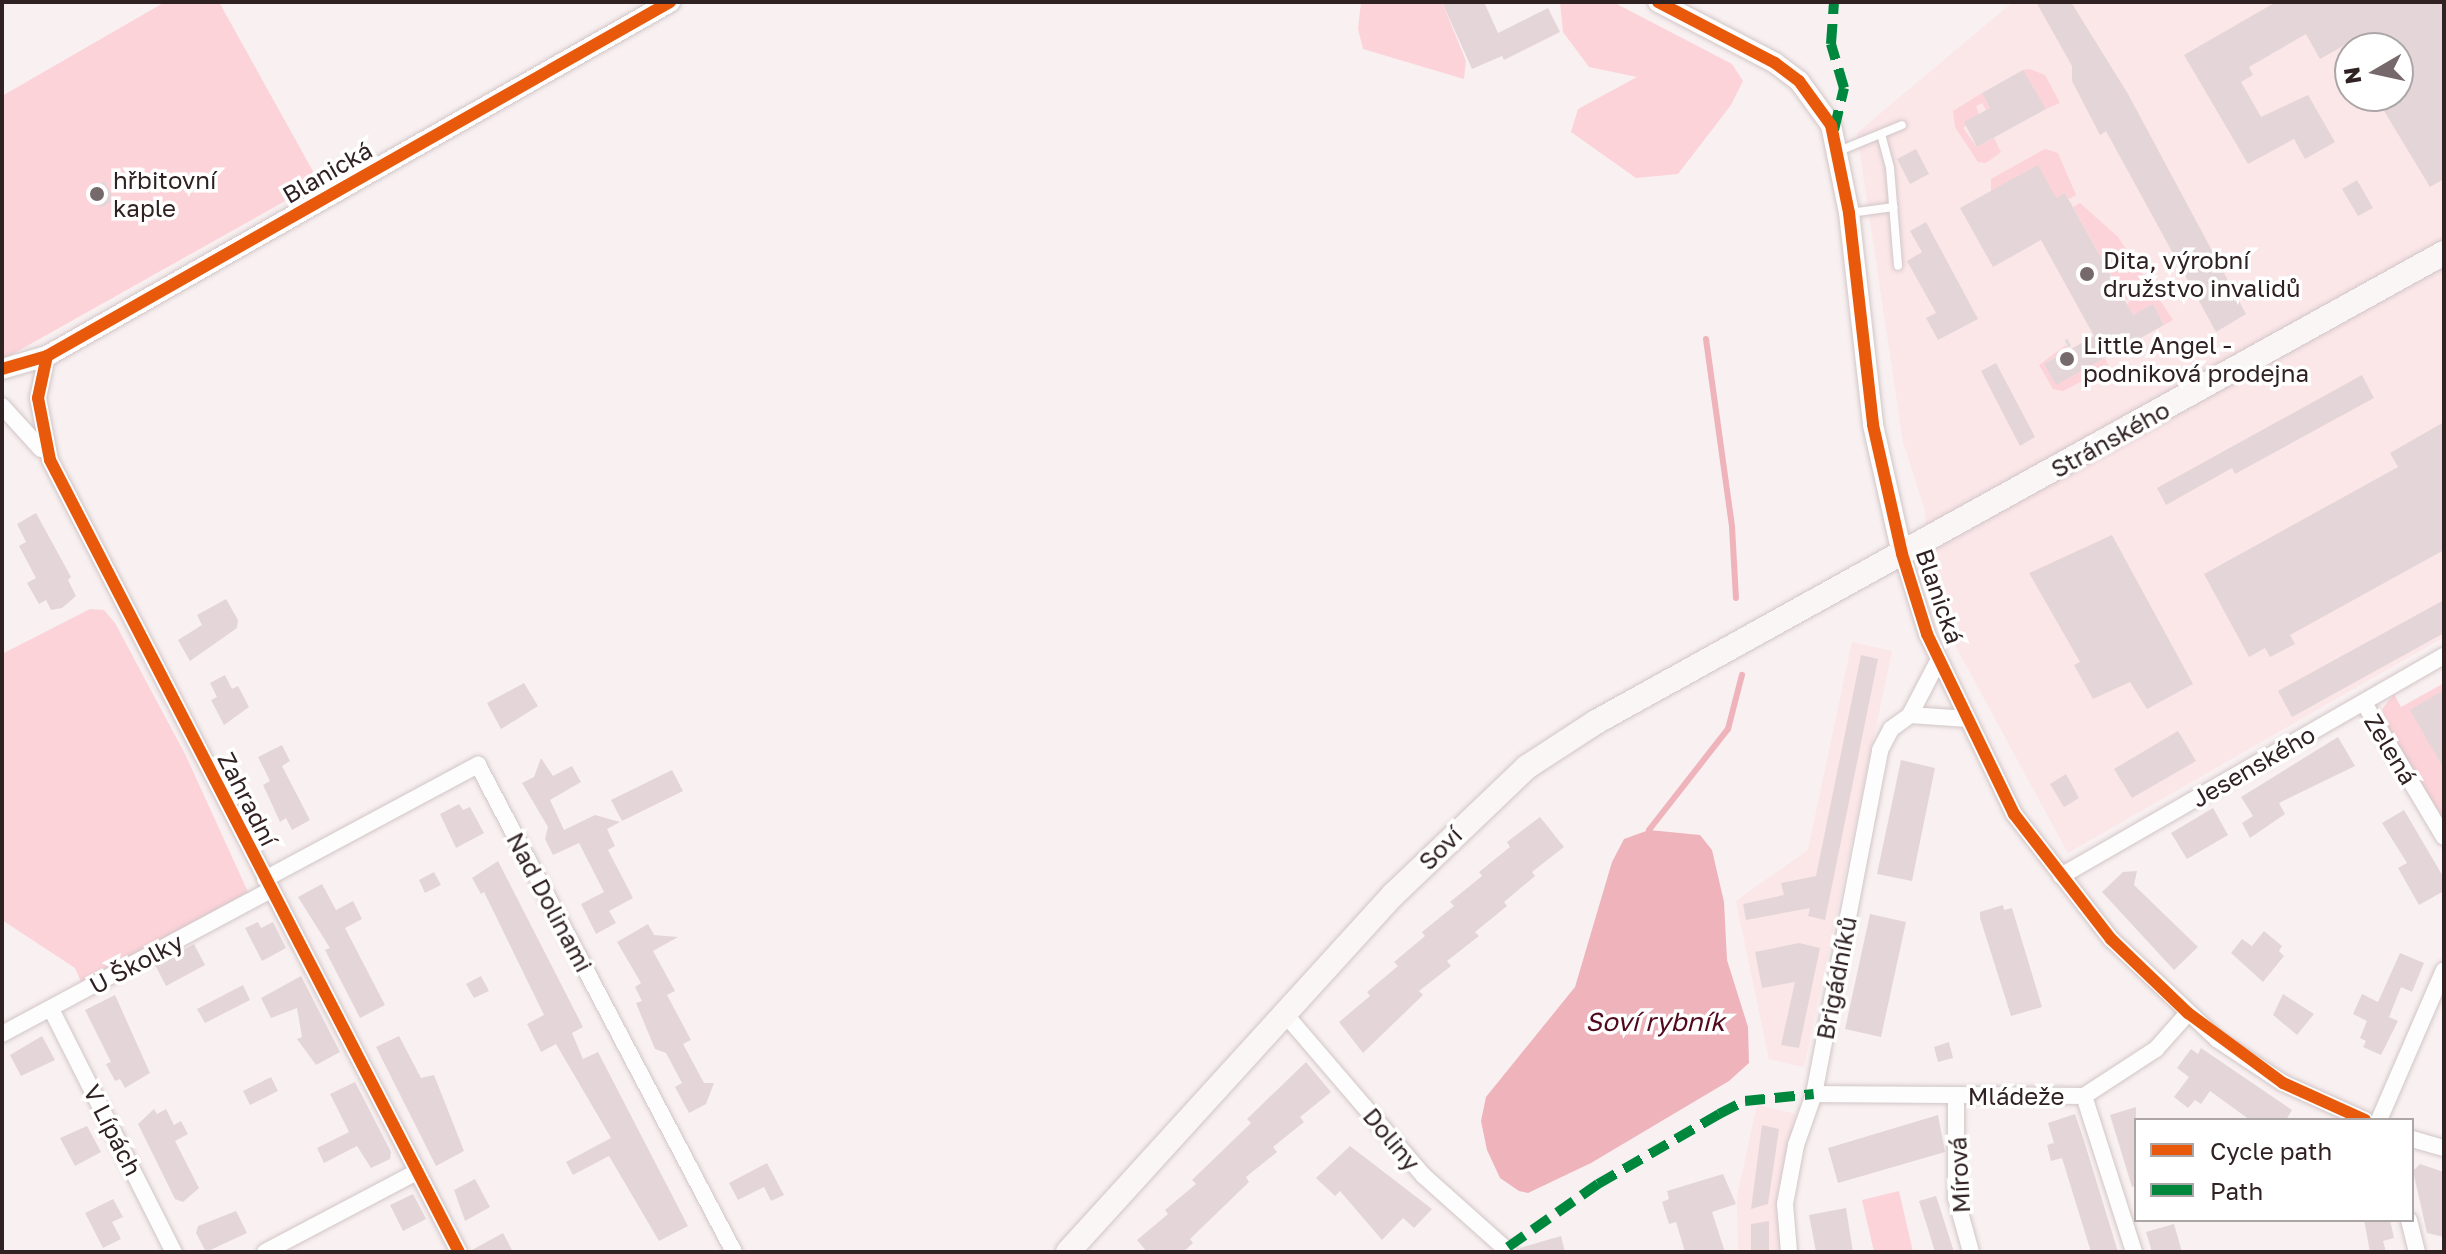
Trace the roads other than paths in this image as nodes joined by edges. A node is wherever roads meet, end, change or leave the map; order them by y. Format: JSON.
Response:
{"nodes":[{"id":1,"x":670,"y":2,"type":"edge"},
{"id":2,"x":1658,"y":2,"type":"edge"},
{"id":3,"x":1902,"y":125,"type":"dead end"},
{"id":4,"x":1881,"y":134,"type":"junction"},
{"id":5,"x":1839,"y":151,"type":"junction"},
{"id":6,"x":1894,"y":207,"type":"junction"},
{"id":7,"x":1849,"y":213,"type":"junction"},
{"id":8,"x":2444,"y":253,"type":"edge"},
{"id":9,"x":1898,"y":266,"type":"dead end"},
{"id":10,"x":47,"y":356,"type":"junction"},
{"id":11,"x":2,"y":369,"type":"edge"},
{"id":12,"x":2,"y":406,"type":"edge"},
{"id":13,"x":50,"y":460,"type":"junction"},
{"id":14,"x":1902,"y":554,"type":"junction"},
{"id":15,"x":2444,"y":656,"type":"edge"},
{"id":16,"x":1939,"y":659,"type":"junction"},
{"id":17,"x":2364,"y":703,"type":"junction"},
{"id":18,"x":1910,"y":715,"type":"junction"},
{"id":19,"x":1967,"y":719,"type":"junction"},
{"id":20,"x":2444,"y":837,"type":"edge"},
{"id":21,"x":2061,"y":876,"type":"junction"},
{"id":22,"x":267,"y":885,"type":"junction"},
{"id":23,"x":2444,"y":970,"type":"edge"},
{"id":24,"x":51,"y":1009,"type":"junction"},
{"id":25,"x":2188,"y":1013,"type":"junction"},
{"id":26,"x":1285,"y":1014,"type":"junction"},
{"id":27,"x":2,"y":1034,"type":"edge"},
{"id":28,"x":1814,"y":1094,"type":"junction"},
{"id":29,"x":1956,"y":1096,"type":"junction"},
{"id":30,"x":2084,"y":1096,"type":"junction"},
{"id":31,"x":2361,"y":1118,"type":"edge"},
{"id":32,"x":2380,"y":1118,"type":"edge"},
{"id":33,"x":2414,"y":1140,"type":"edge"},
{"id":34,"x":2444,"y":1148,"type":"edge"},
{"id":35,"x":417,"y":1172,"type":"junction"},
{"id":36,"x":2410,"y":1222,"type":"edge"},
{"id":37,"x":174,"y":1252,"type":"edge"},
{"id":38,"x":265,"y":1252,"type":"edge"},
{"id":39,"x":459,"y":1252,"type":"edge"},
{"id":40,"x":734,"y":1252,"type":"edge"},
{"id":41,"x":1068,"y":1252,"type":"edge"},
{"id":42,"x":1509,"y":1252,"type":"edge"},
{"id":43,"x":1789,"y":1252,"type":"edge"},
{"id":44,"x":1971,"y":1252,"type":"edge"},
{"id":45,"x":2134,"y":1252,"type":"edge"},
{"id":46,"x":2417,"y":1252,"type":"edge"}],
"edges":[{"from":1,"to":10,"type":"street","name":"Blanická"},
{"from":2,"to":5,"type":"street","name":"Blanická"},
{"from":3,"to":4,"type":"lane"},
{"from":4,"to":5,"type":"lane"},
{"from":4,"to":6,"type":"lane"},
{"from":5,"to":7,"type":"street","name":"Blanická"},
{"from":6,"to":7,"type":"lane"},
{"from":6,"to":9,"type":"lane"},
{"from":7,"to":14,"type":"street","name":"Blanická"},
{"from":8,"to":14,"type":"main road","name":"Stránského"},
{"from":10,"to":11,"type":"street","name":"Blanická"},
{"from":10,"to":13,"type":"street","name":"Zahradní"},
{"from":12,"to":13,"type":"street","name":"Zahradní"},
{"from":13,"to":22,"type":"street","name":"Zahradní"},
{"from":14,"to":16,"type":"street","name":"Blanická"},
{"from":14,"to":26,"type":"main road","name":"Soví"},
{"from":15,"to":17,"type":"street","name":"Jesenského"},
{"from":16,"to":18,"type":"street","name":"Brigádníků"},
{"from":16,"to":19,"type":"street","name":"Blanická"},
{"from":17,"to":20,"type":"street","name":"Zelená"},
{"from":17,"to":21,"type":"street","name":"Jesenského"},
{"from":18,"to":19,"type":"street"},
{"from":18,"to":28,"type":"street","name":"Brigádníků"},
{"from":19,"to":21,"type":"street","name":"Blanická"},
{"from":21,"to":25,"type":"street","name":"Blanická"},
{"from":22,"to":24,"type":"street","name":"U Školky"},
{"from":22,"to":35,"type":"street","name":"Zahradní"},
{"from":22,"to":40,"type":"street","name":"Nad Dolinami"},
{"from":23,"to":32,"type":"street"},
{"from":24,"to":27,"type":"street","name":"U Školky"},
{"from":24,"to":37,"type":"street","name":"V Lípách"},
{"from":25,"to":30,"type":"street","name":"Mládeže"},
{"from":25,"to":31,"type":"street","name":"Blanická"},
{"from":26,"to":41,"type":"main road","name":"Soví"},
{"from":26,"to":42,"type":"street","name":"Doliny"},
{"from":28,"to":29,"type":"street","name":"Mládeže"},
{"from":28,"to":43,"type":"street","name":"Brigádníků"},
{"from":29,"to":30,"type":"street","name":"Mládeže"},
{"from":29,"to":44,"type":"street","name":"Mírová"},
{"from":30,"to":45,"type":"street"},
{"from":33,"to":34,"type":"street"},
{"from":35,"to":38,"type":"street"},
{"from":35,"to":39,"type":"street","name":"Zahradní"},
{"from":36,"to":46,"type":"street"}]}
